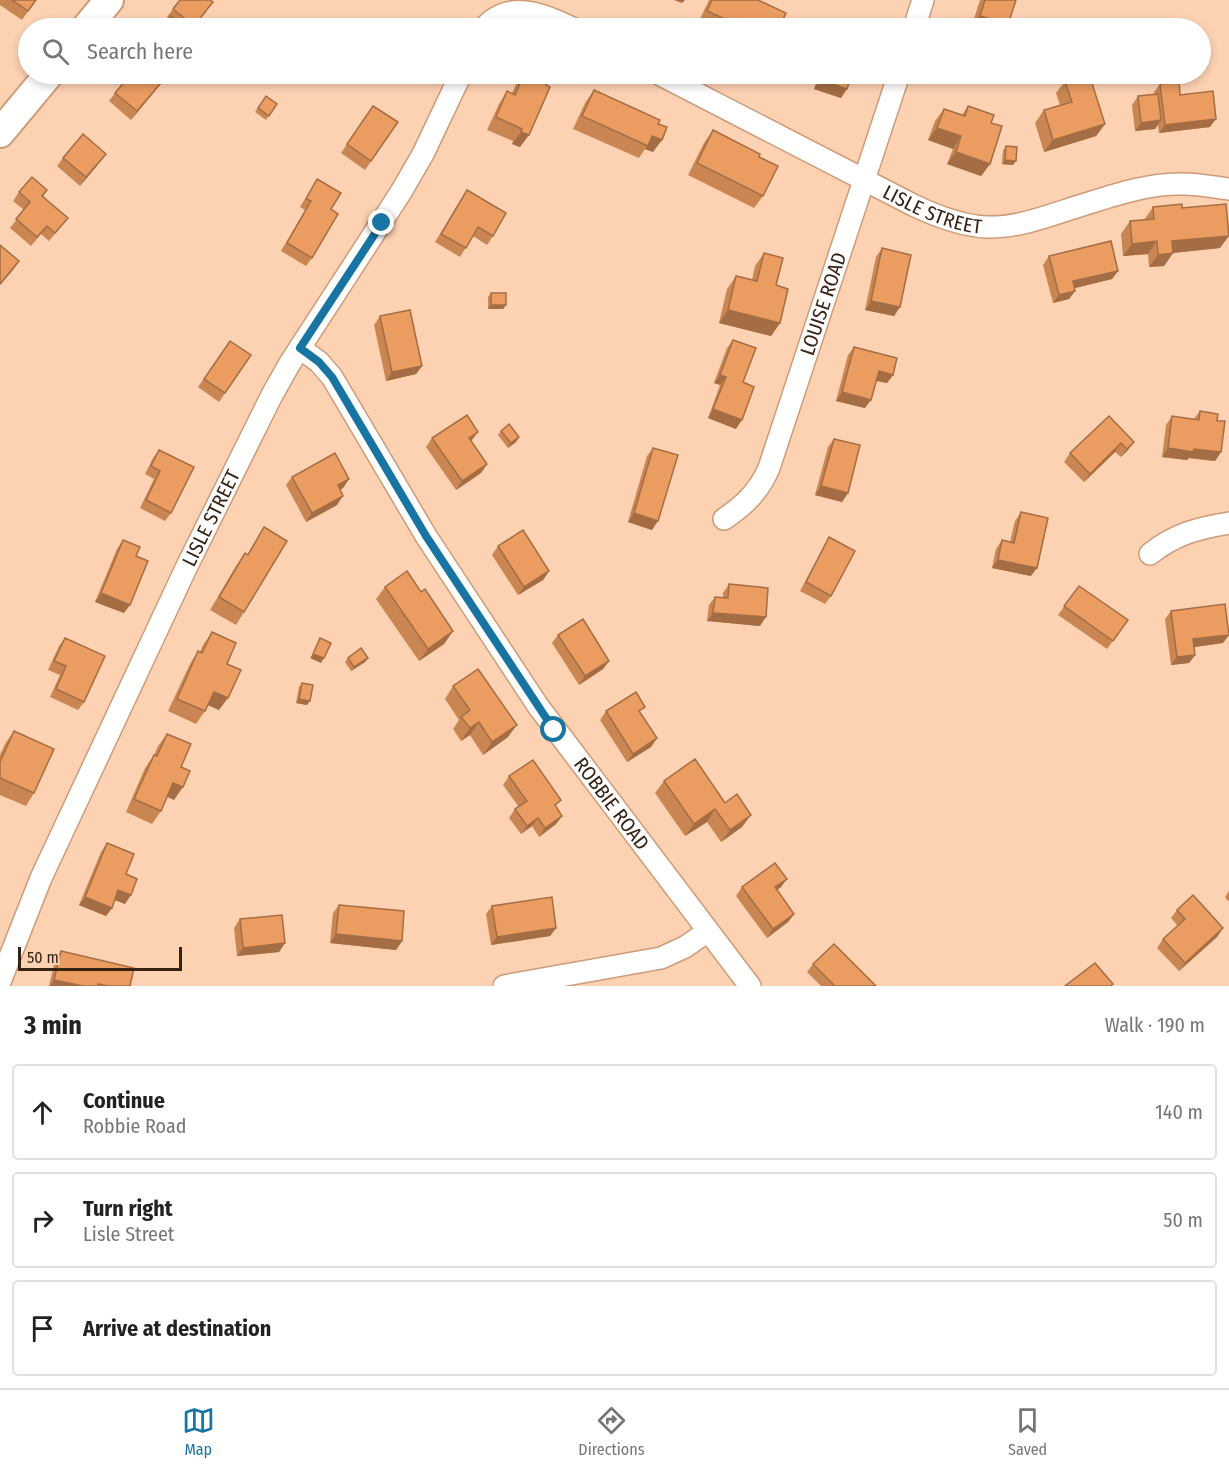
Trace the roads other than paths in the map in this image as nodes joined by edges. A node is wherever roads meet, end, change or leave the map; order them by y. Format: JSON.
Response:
{"nodes":[{"id":1,"x":109,"y":0,"type":"edge"},
{"id":2,"x":923,"y":0,"type":"edge"},
{"id":3,"x":94,"y":18,"type":"edge"},
{"id":4,"x":492,"y":18,"type":"edge"},
{"id":5,"x":553,"y":18,"type":"edge"},
{"id":6,"x":917,"y":18,"type":"edge"},
{"id":7,"x":41,"y":84,"type":"edge"},
{"id":8,"x":456,"y":84,"type":"edge"},
{"id":9,"x":678,"y":84,"type":"edge"},
{"id":10,"x":896,"y":84,"type":"edge"},
{"id":11,"x":0,"y":133,"type":"edge"},
{"id":12,"x":864,"y":180,"type":"junction"},
{"id":13,"x":1229,"y":189,"type":"edge"},
{"id":14,"x":300,"y":348,"type":"junction"},
{"id":15,"x":724,"y":519,"type":"dead end"},
{"id":16,"x":1229,"y":522,"type":"edge"},
{"id":17,"x":1150,"y":554,"type":"dead end"},
{"id":18,"x":708,"y":931,"type":"junction"},
{"id":19,"x":0,"y":982,"type":"edge"},
{"id":20,"x":504,"y":986,"type":"edge"},
{"id":21,"x":750,"y":986,"type":"edge"}],
"edges":[{"from":1,"to":3,"type":"main road"},
{"from":2,"to":6,"type":"street"},
{"from":4,"to":5,"type":"street"},
{"from":7,"to":11,"type":"main road"},
{"from":8,"to":14,"type":"street","name":"LISLE STREET"},
{"from":9,"to":12,"type":"street","name":"LISLE STREET"},
{"from":10,"to":12,"type":"street","name":"LOUISE ROAD"},
{"from":12,"to":13,"type":"street","name":"LISLE STREET"},
{"from":12,"to":15,"type":"street","name":"LOUISE ROAD"},
{"from":14,"to":18,"type":"street","name":"ROBBIE ROAD"},
{"from":14,"to":19,"type":"street","name":"LISLE STREET"},
{"from":16,"to":17,"type":"street"},
{"from":18,"to":20,"type":"street"},
{"from":18,"to":21,"type":"street","name":"ROBBIE ROAD"}]}
